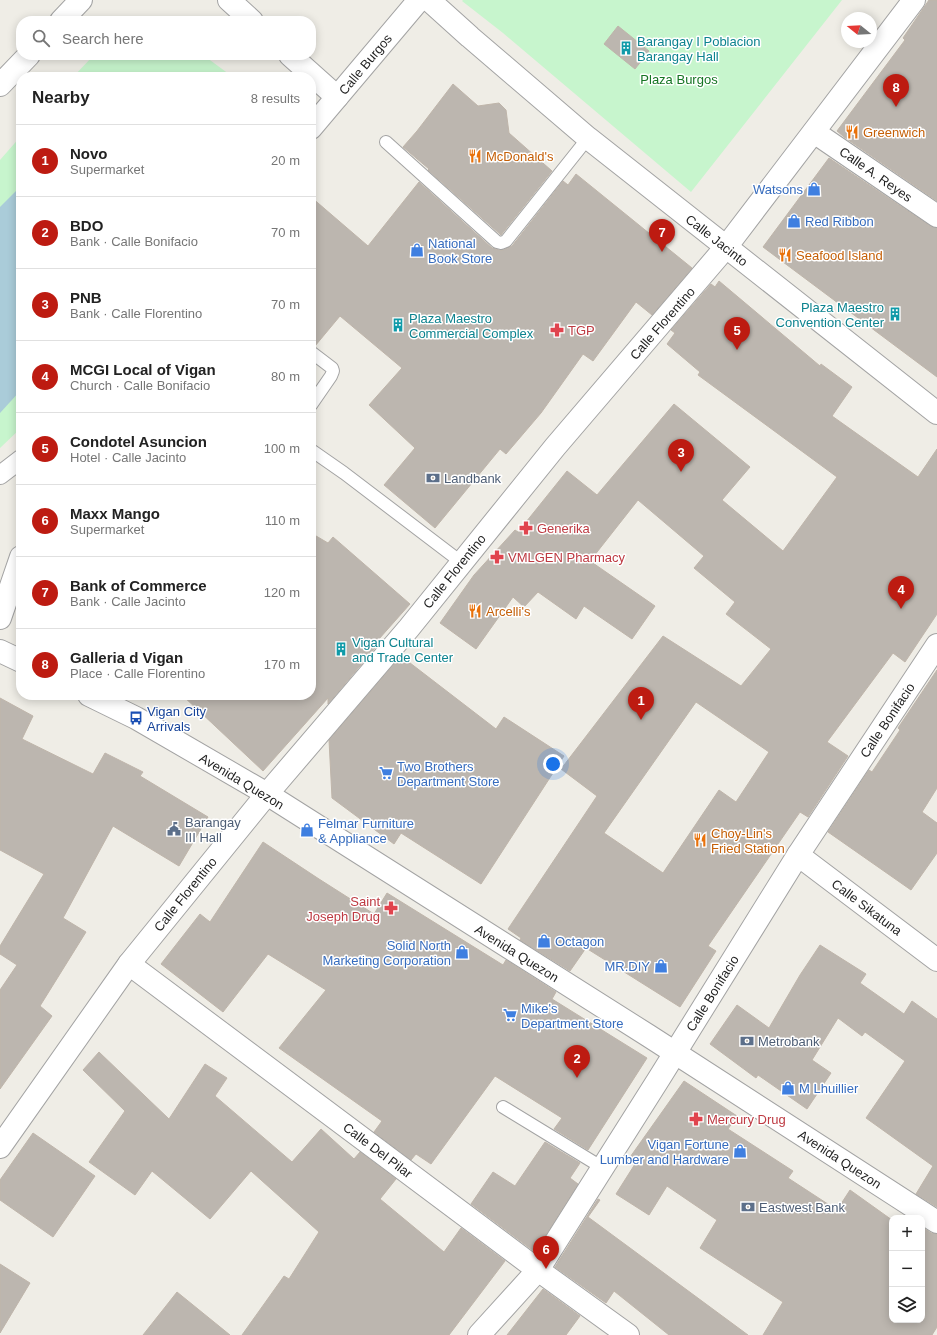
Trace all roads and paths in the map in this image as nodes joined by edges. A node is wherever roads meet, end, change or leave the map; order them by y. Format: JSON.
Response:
{"nodes":[{"id":1,"x":81,"y":0,"type":"edge"},
{"id":2,"x":228,"y":0,"type":"edge"},
{"id":3,"x":419,"y":0,"type":"edge"},
{"id":4,"x":429,"y":0,"type":"edge"},
{"id":5,"x":914,"y":0,"type":"edge"},
{"id":6,"x":66,"y":16,"type":"edge"},
{"id":7,"x":246,"y":16,"type":"edge"},
{"id":8,"x":24,"y":60,"type":"edge"},
{"id":9,"x":296,"y":60,"type":"edge"},
{"id":10,"x":309,"y":72,"type":"edge"},
{"id":11,"x":316,"y":78,"type":"edge"},
{"id":12,"x":0,"y":85,"type":"edge"},
{"id":13,"x":337,"y":97,"type":"junction"},
{"id":14,"x":316,"y":122,"type":"edge"},
{"id":15,"x":814,"y":132,"type":"junction"},
{"id":16,"x":588,"y":138,"type":"junction"},
{"id":17,"x":386,"y":142,"type":"dead end"},
{"id":18,"x":937,"y":216,"type":"edge"},
{"id":19,"x":726,"y":248,"type":"junction"},
{"id":20,"x":316,"y":356,"type":"edge"},
{"id":21,"x":316,"y":398,"type":"edge"},
{"id":22,"x":937,"y":413,"type":"edge"},
{"id":23,"x":316,"y":453,"type":"edge"},
{"id":24,"x":16,"y":463,"type":"edge"},
{"id":25,"x":0,"y":475,"type":"edge"},
{"id":26,"x":461,"y":562,"type":"junction"},
{"id":27,"x":16,"y":572,"type":"edge"},
{"id":28,"x":0,"y":618,"type":"edge"},
{"id":29,"x":937,"y":645,"type":"edge"},
{"id":30,"x":0,"y":651,"type":"edge"},
{"id":31,"x":16,"y":659,"type":"edge"},
{"id":32,"x":99,"y":700,"type":"edge"},
{"id":33,"x":267,"y":794,"type":"junction"},
{"id":34,"x":798,"y":854,"type":"junction"},
{"id":35,"x":937,"y":960,"type":"edge"},
{"id":36,"x":129,"y":964,"type":"junction"},
{"id":37,"x":676,"y":1053,"type":"junction"},
{"id":38,"x":503,"y":1107,"type":"dead end"},
{"id":39,"x":0,"y":1147,"type":"edge"},
{"id":40,"x":603,"y":1168,"type":"junction"},
{"id":41,"x":937,"y":1222,"type":"edge"},
{"id":42,"x":538,"y":1270,"type":"junction"},
{"id":43,"x":479,"y":1335,"type":"edge"},
{"id":44,"x":628,"y":1335,"type":"edge"}],
"edges":[{"from":1,"to":6,"type":"street"},
{"from":2,"to":7,"type":"street"},
{"from":3,"to":13,"type":"street","name":"Calle Burgos"},
{"from":4,"to":16,"type":"street","name":"Calle Jacinto"},
{"from":5,"to":15,"type":"street","name":"Calle Florentino"},
{"from":8,"to":12,"type":"street"},
{"from":9,"to":10,"type":"street"},
{"from":11,"to":13,"type":"street"},
{"from":13,"to":14,"type":"street","name":"Calle Burgos"},
{"from":15,"to":18,"type":"street","name":"Calle A. Reyes"},
{"from":15,"to":19,"type":"street","name":"Calle Florentino"},
{"from":16,"to":17,"type":"lane"},
{"from":16,"to":19,"type":"street","name":"Calle Jacinto"},
{"from":19,"to":22,"type":"street","name":"Calle Jacinto"},
{"from":19,"to":26,"type":"street","name":"Calle Florentino"},
{"from":20,"to":21,"type":"lane"},
{"from":23,"to":26,"type":"lane"},
{"from":24,"to":25,"type":"street"},
{"from":26,"to":33,"type":"street","name":"Calle Florentino"},
{"from":27,"to":28,"type":"street"},
{"from":29,"to":34,"type":"street","name":"Calle Bonifacio"},
{"from":30,"to":31,"type":"street"},
{"from":32,"to":33,"type":"street","name":"Avenida Quezon"},
{"from":33,"to":36,"type":"street","name":"Calle Florentino"},
{"from":33,"to":37,"type":"street","name":"Avenida Quezon"},
{"from":34,"to":35,"type":"street","name":"Calle Sikatuna"},
{"from":34,"to":37,"type":"street","name":"Calle Bonifacio"},
{"from":36,"to":39,"type":"street","name":"Calle Florentino"},
{"from":36,"to":42,"type":"street","name":"Calle Del Pilar"},
{"from":37,"to":40,"type":"street","name":"Calle Bonifacio"},
{"from":37,"to":41,"type":"street","name":"Avenida Quezon"},
{"from":38,"to":40,"type":"lane"},
{"from":40,"to":42,"type":"street","name":"Calle Bonifacio"},
{"from":42,"to":43,"type":"street","name":"Calle Bonifacio"},
{"from":42,"to":44,"type":"street","name":"Calle Del Pilar"}]}
